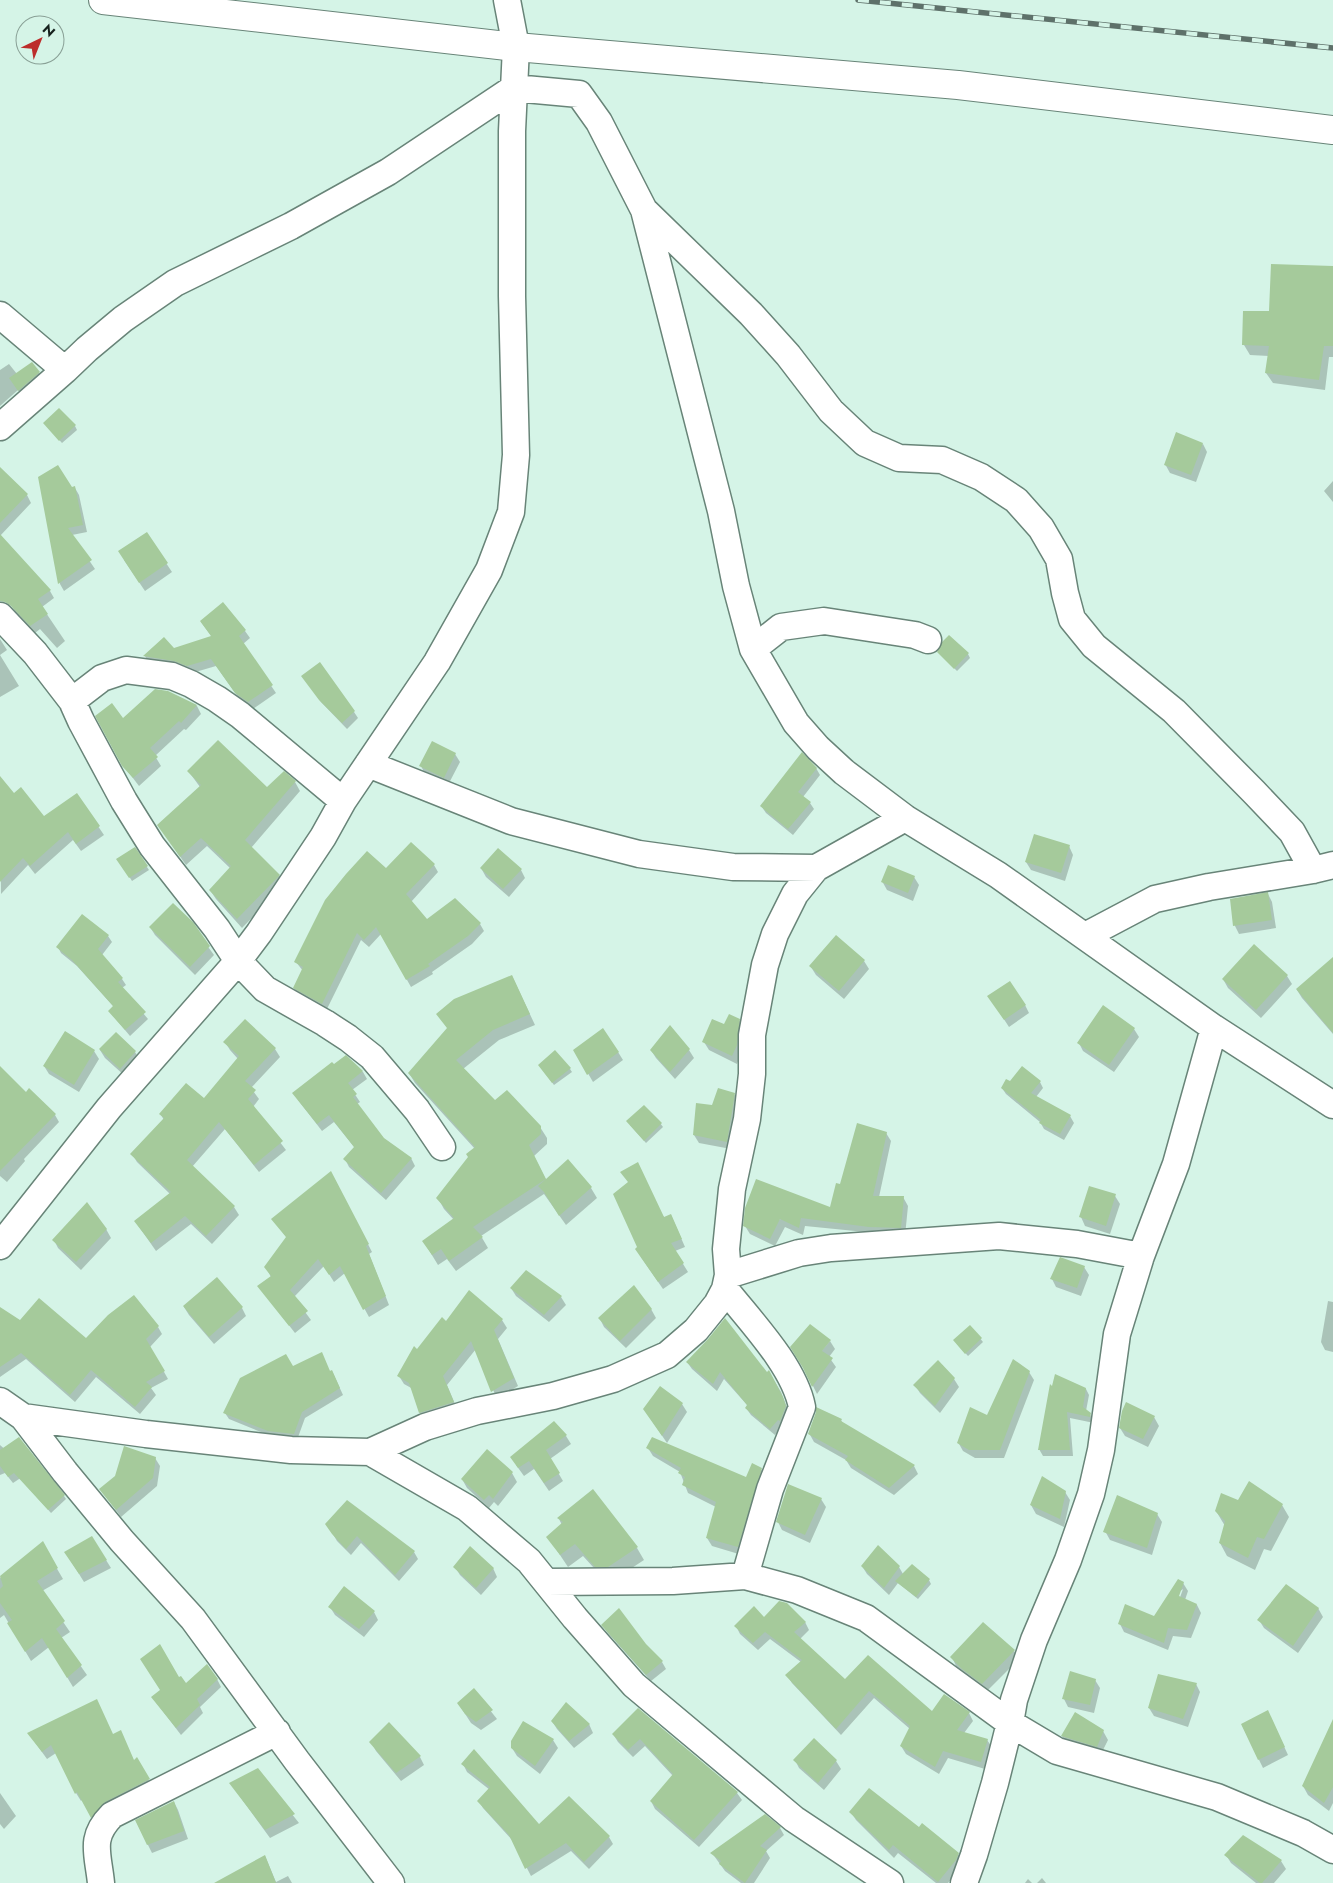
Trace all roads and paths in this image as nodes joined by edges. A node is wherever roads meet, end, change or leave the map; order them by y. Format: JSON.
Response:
{"nodes":[{"id":1,"x":103,"y":0,"type":"edge"},
{"id":2,"x":506,"y":0,"type":"edge"},
{"id":3,"x":516,"y":47,"type":"junction"},
{"id":4,"x":514,"y":88,"type":"junction"},
{"id":5,"x":1333,"y":130,"type":"edge"},
{"id":6,"x":644,"y":210,"type":"junction"},
{"id":7,"x":0,"y":315,"type":"edge"},
{"id":8,"x":65,"y":370,"type":"junction"},
{"id":9,"x":0,"y":426,"type":"edge"},
{"id":10,"x":0,"y":616,"type":"edge"},
{"id":11,"x":928,"y":640,"type":"dead end"},
{"id":12,"x":753,"y":649,"type":"junction"},
{"id":13,"x":72,"y":701,"type":"junction"},
{"id":14,"x":368,"y":764,"type":"junction"},
{"id":15,"x":343,"y":801,"type":"junction"},
{"id":16,"x":905,"y":818,"type":"junction"},
{"id":17,"x":1323,"y":867,"type":"edge"},
{"id":18,"x":816,"y":868,"type":"junction"},
{"id":19,"x":1085,"y":936,"type":"junction"},
{"id":20,"x":238,"y":961,"type":"junction"},
{"id":21,"x":1214,"y":1028,"type":"junction"},
{"id":22,"x":1333,"y":1105,"type":"edge"},
{"id":23,"x":442,"y":1147,"type":"dead end"},
{"id":24,"x":0,"y":1246,"type":"edge"},
{"id":25,"x":1141,"y":1256,"type":"junction"},
{"id":26,"x":727,"y":1282,"type":"junction"},
{"id":27,"x":0,"y":1401,"type":"edge"},
{"id":28,"x":23,"y":1417,"type":"junction"},
{"id":29,"x":370,"y":1452,"type":"junction"},
{"id":30,"x":745,"y":1576,"type":"junction"},
{"id":31,"x":546,"y":1582,"type":"junction"},
{"id":32,"x":1010,"y":1723,"type":"junction"},
{"id":33,"x":276,"y":1732,"type":"junction"},
{"id":34,"x":1333,"y":1850,"type":"edge"},
{"id":35,"x":101,"y":1883,"type":"edge"},
{"id":36,"x":391,"y":1883,"type":"edge"},
{"id":37,"x":890,"y":1883,"type":"edge"},
{"id":38,"x":964,"y":1883,"type":"edge"}],
"edges":[{"from":1,"to":3,"type":"street"},
{"from":2,"to":3,"type":"street"},
{"from":3,"to":4,"type":"street"},
{"from":3,"to":5,"type":"street"},
{"from":4,"to":6,"type":"street"},
{"from":4,"to":8,"type":"street"},
{"from":4,"to":14,"type":"street"},
{"from":6,"to":12,"type":"street"},
{"from":6,"to":17,"type":"street"},
{"from":7,"to":8,"type":"street"},
{"from":8,"to":9,"type":"street"},
{"from":10,"to":13,"type":"street"},
{"from":11,"to":12,"type":"street"},
{"from":12,"to":16,"type":"street"},
{"from":13,"to":15,"type":"street"},
{"from":13,"to":20,"type":"street"},
{"from":14,"to":15,"type":"street"},
{"from":14,"to":18,"type":"street"},
{"from":15,"to":20,"type":"street"},
{"from":16,"to":18,"type":"street"},
{"from":16,"to":19,"type":"street"},
{"from":17,"to":19,"type":"street"},
{"from":18,"to":26,"type":"street"},
{"from":19,"to":21,"type":"street"},
{"from":20,"to":23,"type":"street"},
{"from":20,"to":24,"type":"street"},
{"from":21,"to":22,"type":"street"},
{"from":21,"to":25,"type":"street"},
{"from":25,"to":26,"type":"street"},
{"from":25,"to":32,"type":"street"},
{"from":26,"to":29,"type":"street"},
{"from":26,"to":30,"type":"street"},
{"from":27,"to":28,"type":"street"},
{"from":28,"to":29,"type":"street"},
{"from":28,"to":33,"type":"street"},
{"from":29,"to":31,"type":"street"},
{"from":30,"to":31,"type":"street"},
{"from":30,"to":32,"type":"street"},
{"from":31,"to":37,"type":"street"},
{"from":32,"to":34,"type":"street"},
{"from":32,"to":38,"type":"street"},
{"from":33,"to":35,"type":"street"},
{"from":33,"to":36,"type":"street"}]}
